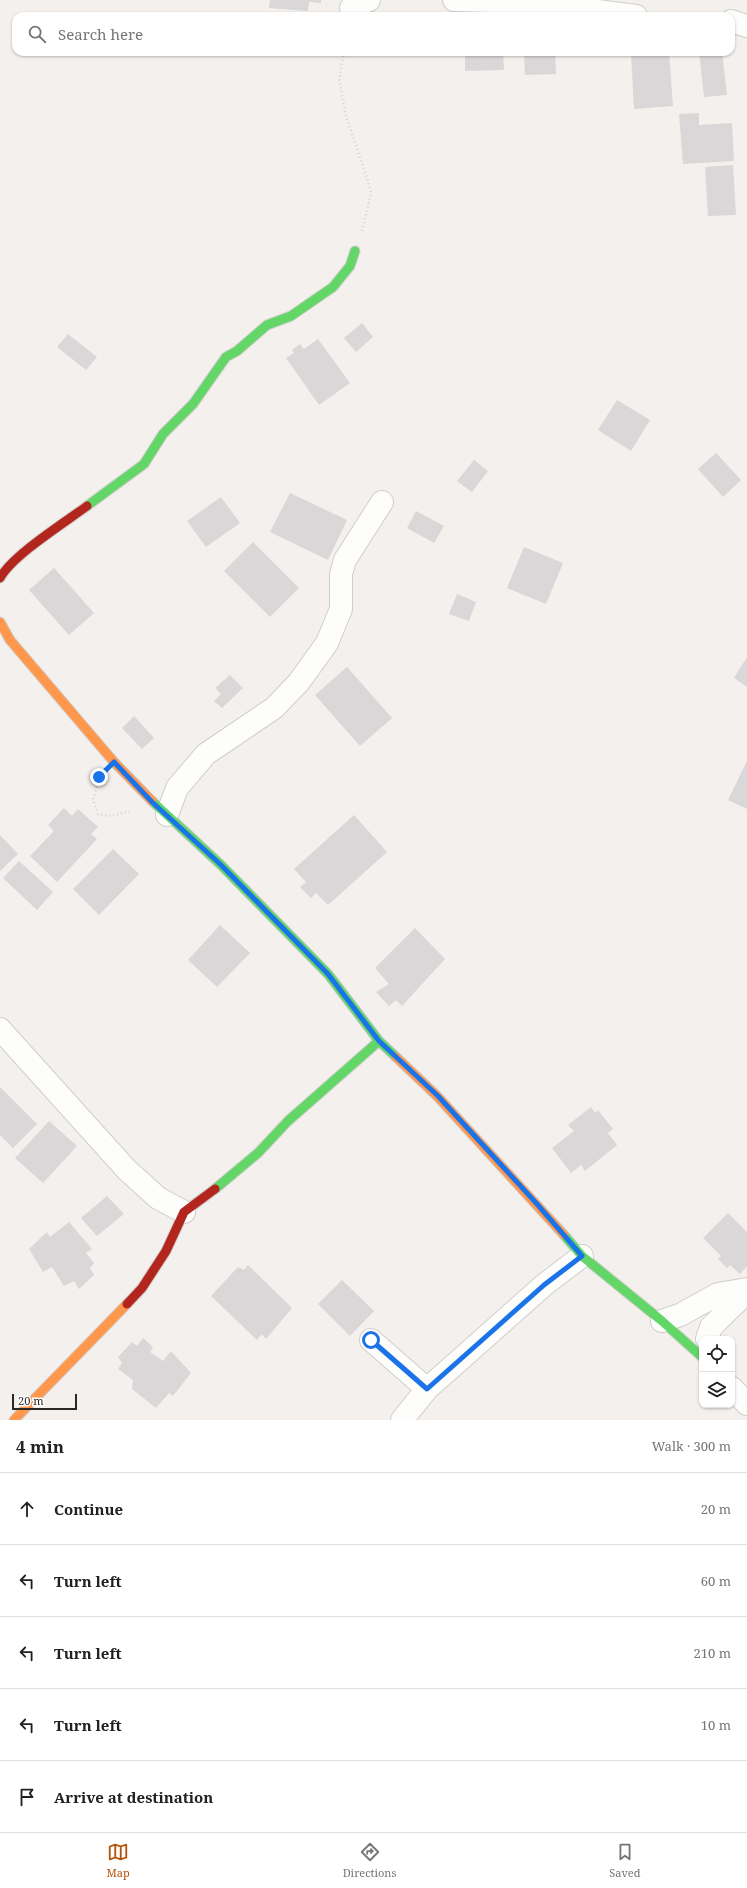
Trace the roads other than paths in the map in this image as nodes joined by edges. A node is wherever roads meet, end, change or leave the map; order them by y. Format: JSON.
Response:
{"nodes":[{"id":1,"x":454,"y":0,"type":"edge"},
{"id":2,"x":605,"y":12,"type":"edge"},
{"id":3,"x":735,"y":22,"type":"edge"},
{"id":4,"x":747,"y":26,"type":"edge"},
{"id":5,"x":355,"y":252,"type":"road end"},
{"id":6,"x":382,"y":502,"type":"dead end"},
{"id":7,"x":0,"y":578,"type":"edge"},
{"id":8,"x":0,"y":622,"type":"edge"},
{"id":9,"x":160,"y":809,"type":"junction"},
{"id":10,"x":0,"y":1029,"type":"edge"},
{"id":11,"x":379,"y":1041,"type":"junction"},
{"id":12,"x":8,"y":1048,"type":"edge"},
{"id":13,"x":184,"y":1212,"type":"junction"},
{"id":14,"x":582,"y":1256,"type":"junction"},
{"id":15,"x":747,"y":1289,"type":"edge"},
{"id":16,"x":747,"y":1292,"type":"edge"},
{"id":17,"x":662,"y":1320,"type":"junction"},
{"id":18,"x":708,"y":1336,"type":"edge"},
{"id":19,"x":371,"y":1340,"type":"dead end"},
{"id":20,"x":699,"y":1348,"type":"edge"},
{"id":21,"x":427,"y":1389,"type":"junction"},
{"id":22,"x":735,"y":1391,"type":"edge"},
{"id":23,"x":747,"y":1404,"type":"edge"},
{"id":24,"x":14,"y":1420,"type":"edge"},
{"id":25,"x":402,"y":1420,"type":"edge"}],
"edges":[{"from":1,"to":2,"type":"street"},
{"from":3,"to":4,"type":"street"},
{"from":5,"to":7,"type":"street"},
{"from":6,"to":9,"type":"street"},
{"from":8,"to":9,"type":"street"},
{"from":9,"to":11,"type":"street"},
{"from":10,"to":12,"type":"street"},
{"from":11,"to":13,"type":"street"},
{"from":11,"to":14,"type":"street"},
{"from":12,"to":13,"type":"street"},
{"from":13,"to":24,"type":"street"},
{"from":14,"to":17,"type":"street"},
{"from":14,"to":21,"type":"street"},
{"from":15,"to":17,"type":"street"},
{"from":16,"to":18,"type":"street"},
{"from":17,"to":20,"type":"street"},
{"from":19,"to":21,"type":"street"},
{"from":21,"to":25,"type":"street"},
{"from":22,"to":23,"type":"street"}]}
